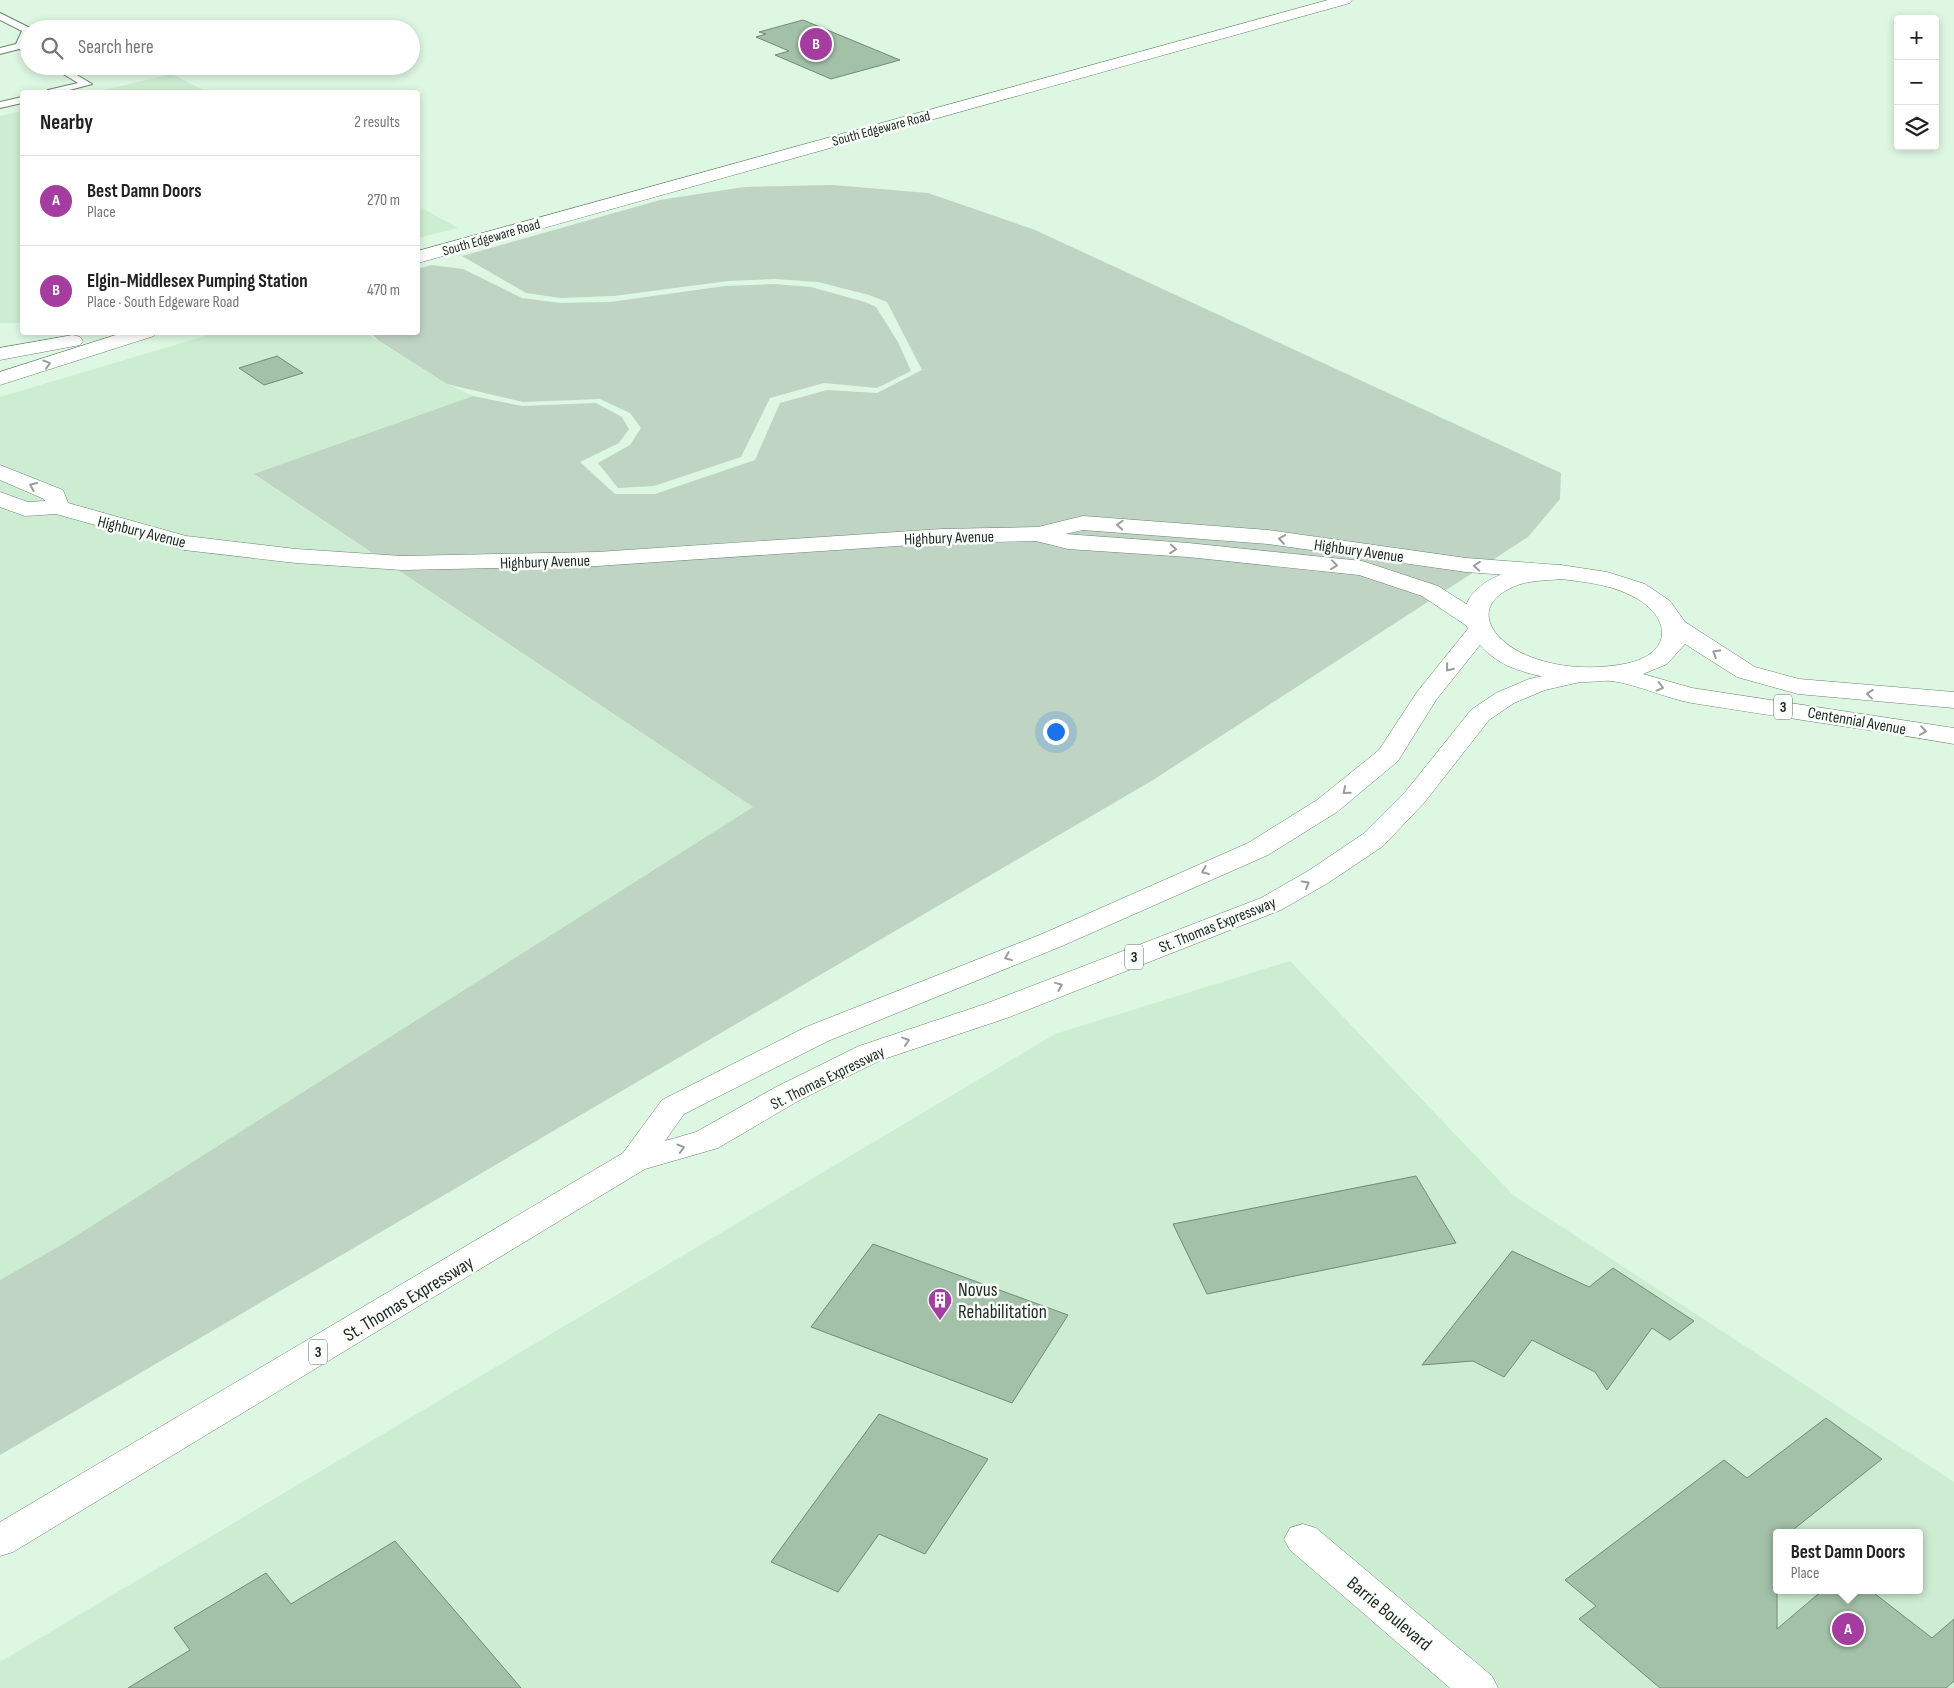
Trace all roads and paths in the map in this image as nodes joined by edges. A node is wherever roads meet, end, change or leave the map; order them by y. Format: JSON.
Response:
{"nodes":[{"id":1,"x":1345,"y":0,"type":"edge"},
{"id":2,"x":0,"y":16,"type":"edge"},
{"id":3,"x":20,"y":26,"type":"edge"},
{"id":4,"x":20,"y":46,"type":"edge"},
{"id":5,"x":0,"y":51,"type":"edge"},
{"id":6,"x":72,"y":75,"type":"edge"},
{"id":7,"x":60,"y":90,"type":"edge"},
{"id":8,"x":20,"y":100,"type":"edge"},
{"id":9,"x":0,"y":105,"type":"edge"},
{"id":10,"x":420,"y":257,"type":"edge"},
{"id":11,"x":100,"y":335,"type":"edge"},
{"id":12,"x":137,"y":335,"type":"edge"},
{"id":13,"x":0,"y":354,"type":"edge"},
{"id":14,"x":0,"y":379,"type":"edge"},
{"id":15,"x":0,"y":472,"type":"edge"},
{"id":16,"x":0,"y":499,"type":"edge"},
{"id":17,"x":57,"y":507,"type":"junction"},
{"id":18,"x":1038,"y":534,"type":"junction"},
{"id":19,"x":1561,"y":572,"type":"junction"},
{"id":20,"x":1478,"y":625,"type":"junction"},
{"id":21,"x":1676,"y":626,"type":"junction"},
{"id":22,"x":1580,"y":674,"type":"junction"},
{"id":23,"x":1612,"y":674,"type":"junction"},
{"id":24,"x":1954,"y":700,"type":"edge"},
{"id":25,"x":1954,"y":736,"type":"edge"},
{"id":26,"x":634,"y":1161,"type":"junction"},
{"id":27,"x":1303,"y":1539,"type":"dead end"},
{"id":28,"x":0,"y":1541,"type":"edge"},
{"id":29,"x":1478,"y":1688,"type":"edge"}],
"edges":[{"from":1,"to":10,"type":"main road","name":"South Edgeware Road"},
{"from":2,"to":3,"type":"lane"},
{"from":4,"to":5,"type":"lane"},
{"from":6,"to":7,"type":"lane"},
{"from":8,"to":9,"type":"lane"},
{"from":11,"to":13,"type":"main road"},
{"from":14,"to":12,"type":"main road","one_way":true},
{"from":17,"to":15,"type":"main road","one_way":true},
{"from":16,"to":17,"type":"main road","name":"Highbury Avenue"},
{"from":17,"to":18,"type":"main road","name":"Highbury Avenue"},
{"from":19,"to":18,"type":"main road","name":"Highbury Avenue","one_way":true},
{"from":18,"to":20,"type":"main road","name":"Highbury Avenue","one_way":true},
{"from":19,"to":20,"type":"main road"},
{"from":19,"to":21,"type":"main road"},
{"from":20,"to":22,"type":"main road","name":"Highbury Avenue"},
{"from":20,"to":26,"type":"main road","name":"St. Thomas Expressway","number":"3","one_way":true},
{"from":21,"to":23,"type":"main road"},
{"from":24,"to":21,"type":"main road","name":"Centennial Avenue","number":"3","one_way":true},
{"from":22,"to":23,"type":"main road"},
{"from":26,"to":22,"type":"main road","name":"St. Thomas Expressway","number":"3","one_way":true},
{"from":23,"to":25,"type":"main road","name":"Centennial Avenue","number":"3","one_way":true},
{"from":26,"to":28,"type":"main road","name":"St. Thomas Expressway","number":"3"},
{"from":27,"to":29,"type":"main road","name":"Barrie Boulevard"}]}
